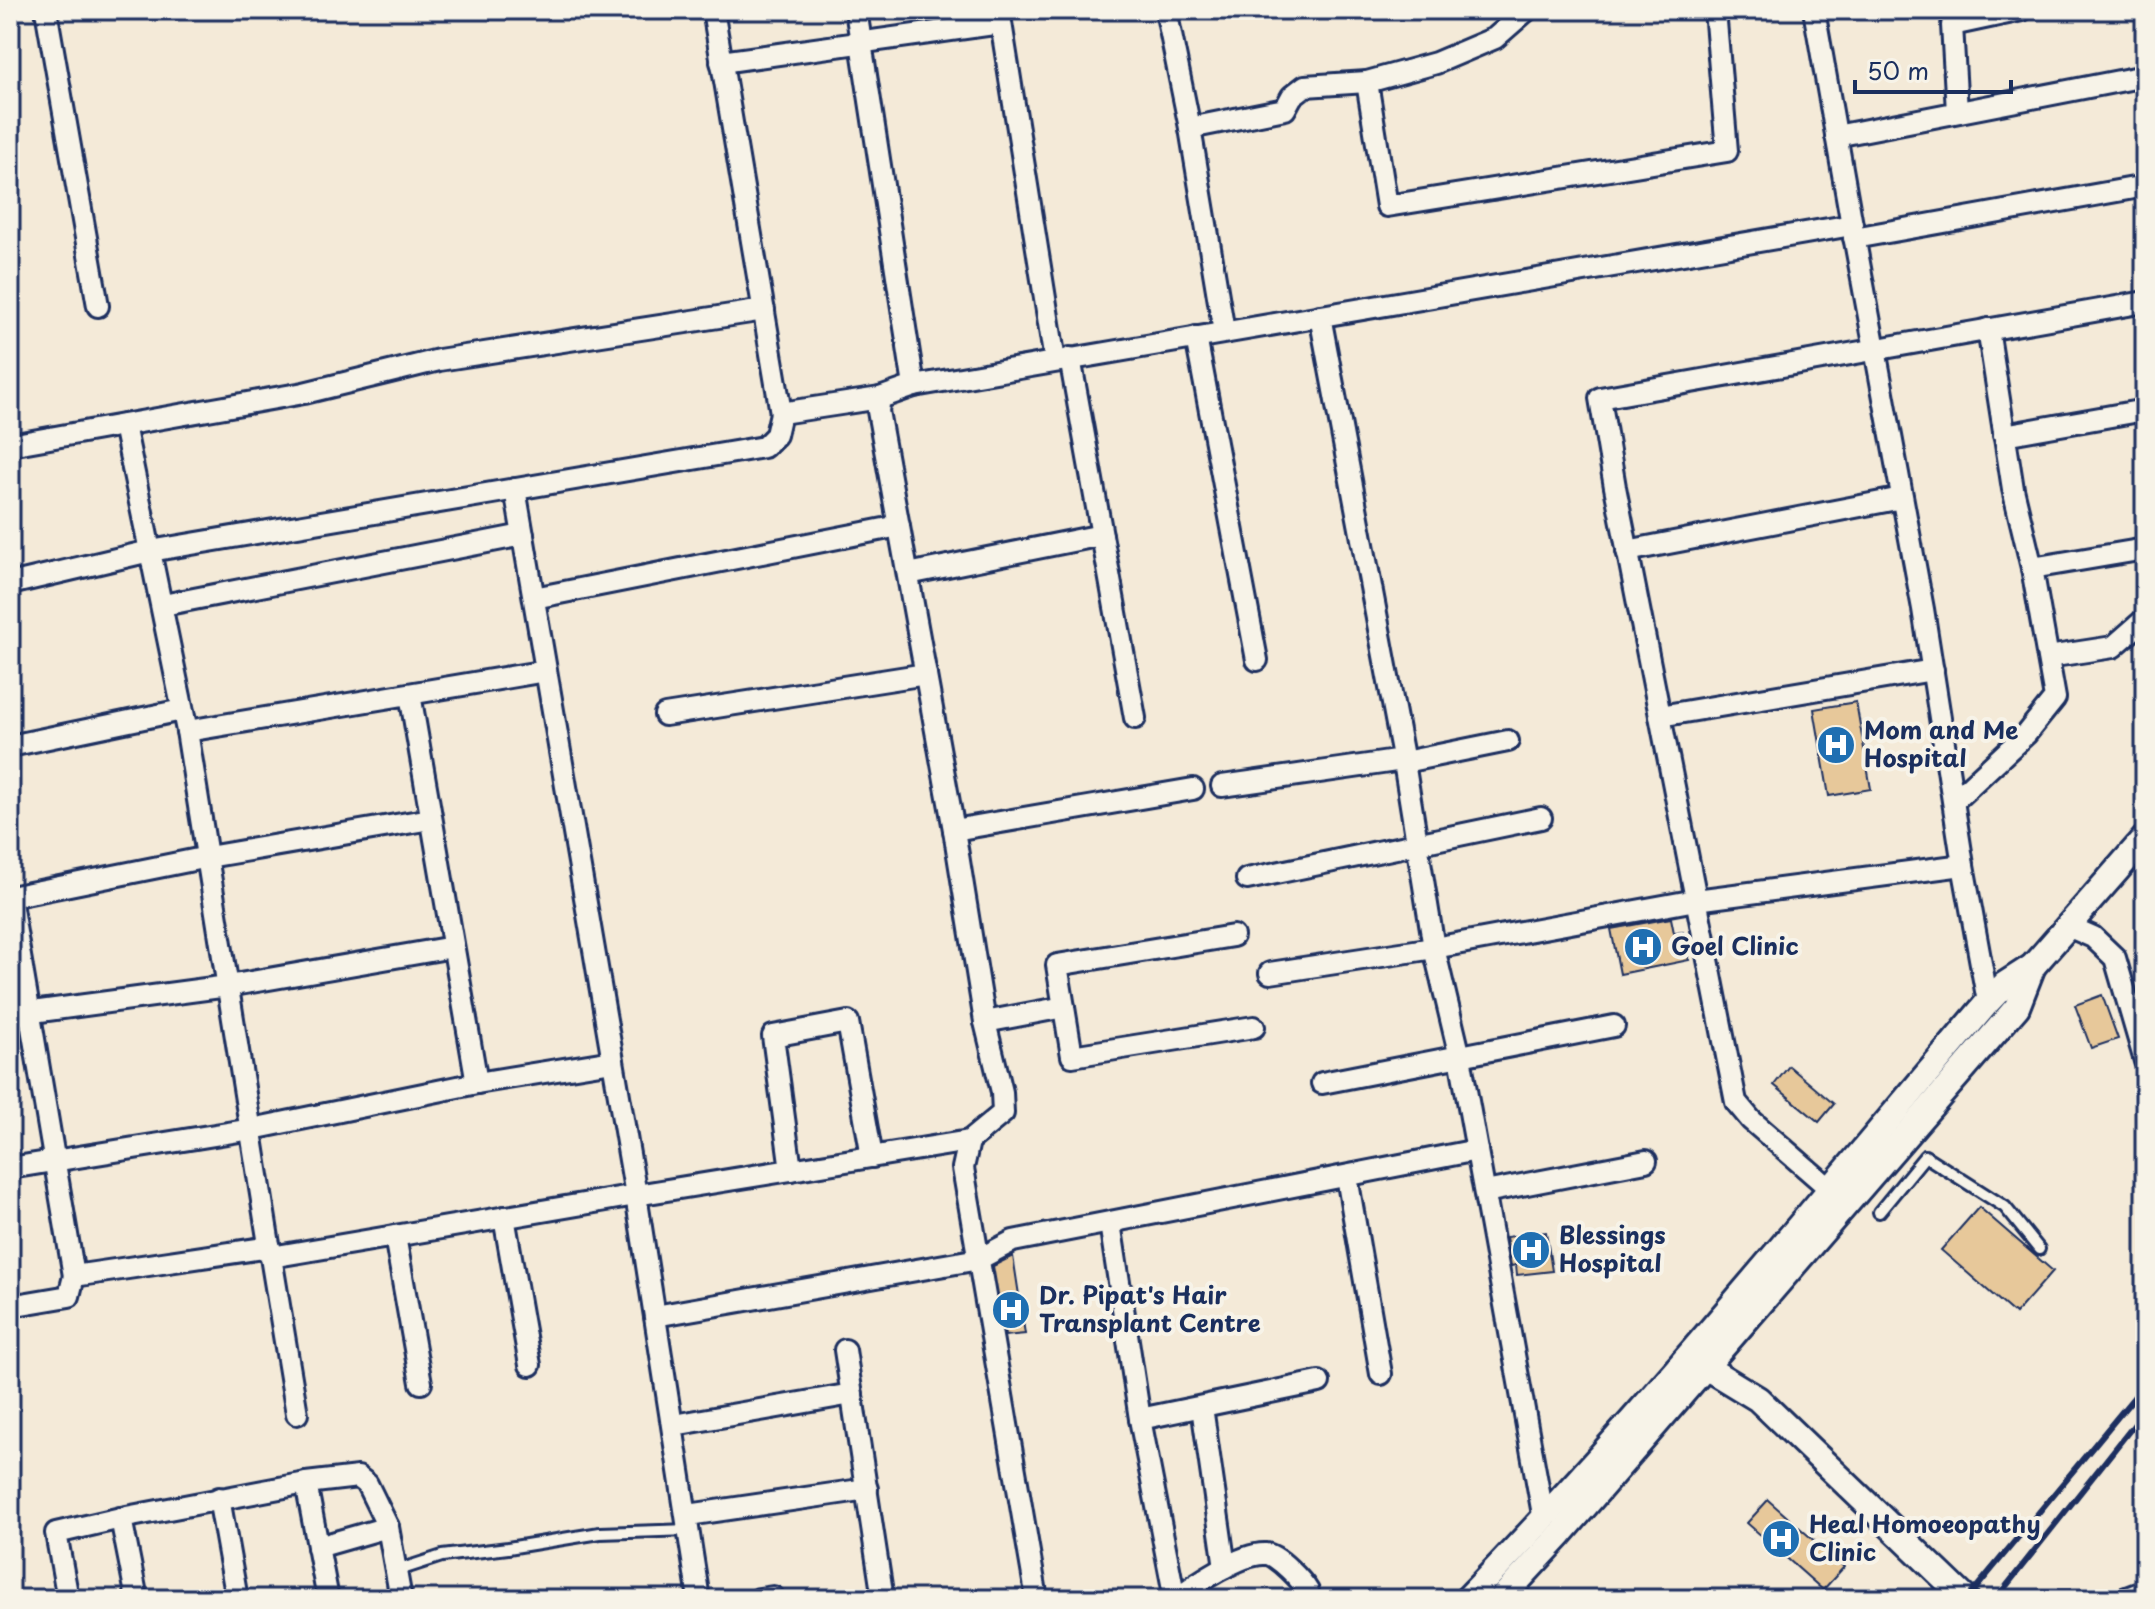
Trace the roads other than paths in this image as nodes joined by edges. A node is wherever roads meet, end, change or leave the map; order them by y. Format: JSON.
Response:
{"nodes":[{"id":1,"x":46,"y":10,"type":"edge"},
{"id":2,"x":713,"y":10,"type":"edge"},
{"id":3,"x":856,"y":10,"type":"edge"},
{"id":4,"x":1166,"y":10,"type":"edge"},
{"id":5,"x":1527,"y":10,"type":"edge"},
{"id":6,"x":1715,"y":10,"type":"edge"},
{"id":7,"x":1814,"y":10,"type":"edge"},
{"id":8,"x":2022,"y":10,"type":"edge"},
{"id":9,"x":1000,"y":16,"type":"edge"},
{"id":10,"x":862,"y":42,"type":"junction"},
{"id":11,"x":721,"y":62,"type":"junction"},
{"id":12,"x":2145,"y":76,"type":"edge"},
{"id":13,"x":1367,"y":82,"type":"junction"},
{"id":14,"x":1957,"y":112,"type":"junction"},
{"id":15,"x":1190,"y":128,"type":"junction"},
{"id":16,"x":1836,"y":136,"type":"junction"},
{"id":17,"x":2145,"y":186,"type":"edge"},
{"id":18,"x":1853,"y":232,"type":"junction"},
{"id":19,"x":2145,"y":302,"type":"edge"},
{"id":20,"x":98,"y":306,"type":"dead end"},
{"id":21,"x":764,"y":310,"type":"junction"},
{"id":22,"x":1320,"y":316,"type":"junction"},
{"id":23,"x":1988,"y":329,"type":"junction"},
{"id":24,"x":1224,"y":332,"type":"junction"},
{"id":25,"x":1196,"y":337,"type":"junction"},
{"id":26,"x":1875,"y":351,"type":"junction"},
{"id":27,"x":1063,"y":360,"type":"junction"},
{"id":28,"x":914,"y":386,"type":"junction"},
{"id":29,"x":880,"y":398,"type":"junction"},
{"id":30,"x":2145,"y":410,"type":"edge"},
{"id":31,"x":781,"y":413,"type":"junction"},
{"id":32,"x":124,"y":425,"type":"junction"},
{"id":33,"x":2004,"y":435,"type":"junction"},
{"id":34,"x":10,"y":445,"type":"edge"},
{"id":35,"x":515,"y":489,"type":"junction"},
{"id":36,"x":1902,"y":498,"type":"junction"},
{"id":37,"x":899,"y":526,"type":"junction"},
{"id":38,"x":523,"y":535,"type":"junction"},
{"id":39,"x":1102,"y":535,"type":"junction"},
{"id":40,"x":2145,"y":549,"type":"edge"},
{"id":41,"x":150,"y":551,"type":"junction"},
{"id":42,"x":1627,"y":551,"type":"junction"},
{"id":43,"x":2032,"y":568,"type":"junction"},
{"id":44,"x":908,"y":574,"type":"junction"},
{"id":45,"x":10,"y":584,"type":"edge"},
{"id":46,"x":534,"y":598,"type":"junction"},
{"id":47,"x":163,"y":605,"type":"junction"},
{"id":48,"x":2145,"y":619,"type":"edge"},
{"id":49,"x":2048,"y":657,"type":"junction"},
{"id":50,"x":1257,"y":660,"type":"dead end"},
{"id":51,"x":1933,"y":670,"type":"junction"},
{"id":52,"x":546,"y":671,"type":"junction"},
{"id":53,"x":926,"y":674,"type":"junction"},
{"id":54,"x":410,"y":694,"type":"junction"},
{"id":55,"x":665,"y":715,"type":"dead end"},
{"id":56,"x":1660,"y":716,"type":"junction"},
{"id":57,"x":1135,"y":718,"type":"dead end"},
{"id":58,"x":184,"y":720,"type":"junction"},
{"id":59,"x":1508,"y":741,"type":"dead end"},
{"id":60,"x":10,"y":746,"type":"edge"},
{"id":61,"x":1404,"y":762,"type":"junction"},
{"id":62,"x":1222,"y":786,"type":"dead end"},
{"id":63,"x":1193,"y":789,"type":"dead end"},
{"id":64,"x":1954,"y":801,"type":"junction"},
{"id":65,"x":1541,"y":818,"type":"dead end"},
{"id":66,"x":431,"y":819,"type":"junction"},
{"id":67,"x":954,"y":830,"type":"junction"},
{"id":68,"x":2145,"y":838,"type":"edge"},
{"id":69,"x":1416,"y":846,"type":"junction"},
{"id":70,"x":208,"y":857,"type":"junction"},
{"id":71,"x":1963,"y":865,"type":"junction"},
{"id":72,"x":1247,"y":879,"type":"dead end"},
{"id":73,"x":10,"y":897,"type":"edge"},
{"id":74,"x":1696,"y":900,"type":"junction"},
{"id":75,"x":2068,"y":926,"type":"junction"},
{"id":76,"x":1233,"y":936,"type":"dead end"},
{"id":77,"x":453,"y":947,"type":"junction"},
{"id":78,"x":1434,"y":948,"type":"junction"},
{"id":79,"x":2033,"y":966,"type":"junction"},
{"id":80,"x":1270,"y":973,"type":"dead end"},
{"id":81,"x":228,"y":986,"type":"junction"},
{"id":82,"x":1988,"y":1002,"type":"junction"},
{"id":83,"x":1064,"y":1007,"type":"junction"},
{"id":84,"x":20,"y":1013,"type":"edge"},
{"id":85,"x":985,"y":1022,"type":"junction"},
{"id":86,"x":1614,"y":1026,"type":"dead end"},
{"id":87,"x":1254,"y":1027,"type":"dead end"},
{"id":88,"x":1460,"y":1057,"type":"junction"},
{"id":89,"x":613,"y":1061,"type":"junction"},
{"id":90,"x":2145,"y":1061,"type":"edge"},
{"id":91,"x":477,"y":1083,"type":"junction"},
{"id":92,"x":1322,"y":1083,"type":"dead end"},
{"id":93,"x":252,"y":1129,"type":"junction"},
{"id":94,"x":969,"y":1141,"type":"junction"},
{"id":95,"x":1908,"y":1142,"type":"junction"},
{"id":96,"x":1477,"y":1150,"type":"junction"},
{"id":97,"x":872,"y":1157,"type":"junction"},
{"id":98,"x":57,"y":1161,"type":"junction"},
{"id":99,"x":1646,"y":1161,"type":"dead end"},
{"id":100,"x":10,"y":1168,"type":"edge"},
{"id":101,"x":791,"y":1170,"type":"junction"},
{"id":102,"x":1347,"y":1177,"type":"junction"},
{"id":103,"x":1829,"y":1188,"type":"junction"},
{"id":104,"x":1485,"y":1192,"type":"junction"},
{"id":105,"x":636,"y":1195,"type":"junction"},
{"id":106,"x":1879,"y":1212,"type":"dead end"},
{"id":107,"x":504,"y":1217,"type":"junction"},
{"id":108,"x":1110,"y":1223,"type":"junction"},
{"id":109,"x":395,"y":1236,"type":"junction"},
{"id":110,"x":2039,"y":1249,"type":"dead end"},
{"id":111,"x":271,"y":1252,"type":"junction"},
{"id":112,"x":979,"y":1259,"type":"junction"},
{"id":113,"x":74,"y":1276,"type":"junction"},
{"id":114,"x":10,"y":1306,"type":"edge"},
{"id":115,"x":655,"y":1316,"type":"junction"},
{"id":116,"x":845,"y":1350,"type":"dead end"},
{"id":117,"x":1697,"y":1362,"type":"junction"},
{"id":118,"x":530,"y":1365,"type":"dead end"},
{"id":119,"x":1381,"y":1374,"type":"dead end"},
{"id":120,"x":1319,"y":1382,"type":"dead end"},
{"id":121,"x":421,"y":1383,"type":"dead end"},
{"id":122,"x":852,"y":1394,"type":"junction"},
{"id":123,"x":1202,"y":1407,"type":"junction"},
{"id":124,"x":297,"y":1414,"type":"dead end"},
{"id":125,"x":1140,"y":1419,"type":"junction"},
{"id":126,"x":674,"y":1425,"type":"junction"},
{"id":127,"x":306,"y":1483,"type":"junction"},
{"id":128,"x":867,"y":1489,"type":"junction"},
{"id":129,"x":219,"y":1498,"type":"junction"},
{"id":130,"x":121,"y":1518,"type":"junction"},
{"id":131,"x":1544,"y":1520,"type":"junction"},
{"id":132,"x":689,"y":1523,"type":"junction"},
{"id":133,"x":388,"y":1527,"type":"junction"},
{"id":134,"x":318,"y":1547,"type":"junction"},
{"id":135,"x":1225,"y":1567,"type":"junction"},
{"id":136,"x":396,"y":1571,"type":"junction"},
{"id":137,"x":2145,"y":1591,"type":"edge"},
{"id":138,"x":1031,"y":1598,"type":"edge"},
{"id":139,"x":68,"y":1599,"type":"edge"},
{"id":140,"x":137,"y":1599,"type":"edge"},
{"id":141,"x":237,"y":1599,"type":"edge"},
{"id":142,"x":328,"y":1599,"type":"edge"},
{"id":143,"x":401,"y":1599,"type":"edge"},
{"id":144,"x":699,"y":1599,"type":"edge"},
{"id":145,"x":883,"y":1599,"type":"edge"},
{"id":146,"x":1175,"y":1599,"type":"edge"},
{"id":147,"x":1305,"y":1599,"type":"edge"},
{"id":148,"x":1467,"y":1599,"type":"edge"},
{"id":149,"x":1501,"y":1599,"type":"edge"},
{"id":150,"x":1966,"y":1599,"type":"edge"},
{"id":151,"x":2124,"y":1599,"type":"edge"}],
"edges":[{"from":1,"to":20,"type":"street"},
{"from":2,"to":11,"type":"street"},
{"from":3,"to":10,"type":"street"},
{"from":4,"to":15,"type":"street"},
{"from":5,"to":13,"type":"street"},
{"from":6,"to":13,"type":"street"},
{"from":7,"to":16,"type":"street"},
{"from":8,"to":14,"type":"street"},
{"from":9,"to":10,"type":"street"},
{"from":9,"to":27,"type":"street"},
{"from":10,"to":11,"type":"street"},
{"from":10,"to":28,"type":"street"},
{"from":11,"to":21,"type":"street"},
{"from":12,"to":14,"type":"street"},
{"from":13,"to":15,"type":"street"},
{"from":14,"to":16,"type":"street"},
{"from":15,"to":24,"type":"street"},
{"from":16,"to":18,"type":"street"},
{"from":17,"to":18,"type":"street"},
{"from":18,"to":22,"type":"street"},
{"from":18,"to":26,"type":"street"},
{"from":19,"to":23,"type":"street"},
{"from":21,"to":31,"type":"street"},
{"from":21,"to":32,"type":"street"},
{"from":22,"to":24,"type":"street"},
{"from":22,"to":61,"type":"street"},
{"from":23,"to":26,"type":"street"},
{"from":23,"to":33,"type":"street"},
{"from":24,"to":25,"type":"street"},
{"from":25,"to":27,"type":"street"},
{"from":25,"to":50,"type":"street"},
{"from":26,"to":36,"type":"street"},
{"from":26,"to":42,"type":"street"},
{"from":27,"to":28,"type":"street"},
{"from":27,"to":39,"type":"street"},
{"from":28,"to":29,"type":"street"},
{"from":29,"to":31,"type":"street"},
{"from":29,"to":37,"type":"street"},
{"from":30,"to":33,"type":"street"},
{"from":31,"to":35,"type":"street"},
{"from":32,"to":34,"type":"street"},
{"from":32,"to":41,"type":"street"},
{"from":33,"to":43,"type":"street"},
{"from":35,"to":38,"type":"street"},
{"from":35,"to":41,"type":"street"},
{"from":36,"to":42,"type":"street"},
{"from":36,"to":51,"type":"street"},
{"from":37,"to":44,"type":"street"},
{"from":37,"to":46,"type":"street"},
{"from":38,"to":46,"type":"street"},
{"from":38,"to":47,"type":"street"},
{"from":39,"to":44,"type":"street"},
{"from":39,"to":57,"type":"street"},
{"from":40,"to":43,"type":"street"},
{"from":41,"to":45,"type":"street"},
{"from":41,"to":47,"type":"street"},
{"from":42,"to":56,"type":"street"},
{"from":43,"to":49,"type":"street"},
{"from":44,"to":53,"type":"street"},
{"from":46,"to":52,"type":"street"},
{"from":47,"to":58,"type":"street"},
{"from":48,"to":49,"type":"street"},
{"from":49,"to":64,"type":"street"},
{"from":51,"to":56,"type":"street"},
{"from":51,"to":64,"type":"street"},
{"from":52,"to":54,"type":"street"},
{"from":52,"to":89,"type":"street"},
{"from":53,"to":55,"type":"street"},
{"from":53,"to":67,"type":"street"},
{"from":54,"to":58,"type":"street"},
{"from":54,"to":66,"type":"street"},
{"from":56,"to":74,"type":"street"},
{"from":58,"to":60,"type":"street"},
{"from":58,"to":70,"type":"street"},
{"from":59,"to":61,"type":"street"},
{"from":61,"to":62,"type":"street"},
{"from":61,"to":69,"type":"street"},
{"from":63,"to":67,"type":"street"},
{"from":64,"to":71,"type":"street"},
{"from":65,"to":69,"type":"street"},
{"from":66,"to":70,"type":"street"},
{"from":66,"to":77,"type":"street"},
{"from":67,"to":85,"type":"street"},
{"from":68,"to":75,"type":"street"},
{"from":69,"to":72,"type":"street"},
{"from":69,"to":78,"type":"street"},
{"from":70,"to":73,"type":"street"},
{"from":70,"to":81,"type":"street"},
{"from":71,"to":74,"type":"street"},
{"from":71,"to":82,"type":"street"},
{"from":73,"to":84,"type":"street"},
{"from":74,"to":78,"type":"street"},
{"from":74,"to":103,"type":"street"},
{"from":75,"to":79,"type":"street"},
{"from":75,"to":90,"type":"street"},
{"from":76,"to":83,"type":"street"},
{"from":77,"to":81,"type":"street"},
{"from":77,"to":91,"type":"street"},
{"from":78,"to":80,"type":"street"},
{"from":78,"to":88,"type":"street"},
{"from":79,"to":82,"type":"street"},
{"from":79,"to":95,"type":"street"},
{"from":81,"to":84,"type":"street"},
{"from":81,"to":93,"type":"street"},
{"from":82,"to":95,"type":"street"},
{"from":83,"to":85,"type":"street"},
{"from":83,"to":87,"type":"street"},
{"from":84,"to":98,"type":"street"},
{"from":85,"to":94,"type":"street"},
{"from":86,"to":88,"type":"street"},
{"from":88,"to":92,"type":"street"},
{"from":88,"to":96,"type":"street"},
{"from":89,"to":91,"type":"street"},
{"from":89,"to":105,"type":"street"},
{"from":91,"to":93,"type":"street"},
{"from":93,"to":98,"type":"street"},
{"from":93,"to":111,"type":"street"},
{"from":94,"to":97,"type":"street"},
{"from":94,"to":112,"type":"street"},
{"from":95,"to":103,"type":"street"},
{"from":95,"to":106,"type":"lane"},
{"from":95,"to":110,"type":"lane"},
{"from":95,"to":117,"type":"street"},
{"from":96,"to":102,"type":"street"},
{"from":96,"to":104,"type":"street"},
{"from":97,"to":101,"type":"street"},
{"from":97,"to":101,"type":"street"},
{"from":98,"to":100,"type":"street"},
{"from":98,"to":113,"type":"street"},
{"from":99,"to":104,"type":"street"},
{"from":101,"to":105,"type":"street"},
{"from":102,"to":108,"type":"street"},
{"from":102,"to":119,"type":"street"},
{"from":103,"to":117,"type":"street"},
{"from":104,"to":131,"type":"street"},
{"from":105,"to":107,"type":"street"},
{"from":105,"to":115,"type":"street"},
{"from":107,"to":109,"type":"street"},
{"from":107,"to":118,"type":"street"},
{"from":108,"to":112,"type":"street"},
{"from":108,"to":125,"type":"street"},
{"from":109,"to":111,"type":"street"},
{"from":109,"to":121,"type":"street"},
{"from":111,"to":113,"type":"street"},
{"from":111,"to":124,"type":"street"},
{"from":112,"to":115,"type":"street"},
{"from":112,"to":138,"type":"street"},
{"from":113,"to":114,"type":"street"},
{"from":115,"to":126,"type":"street"},
{"from":116,"to":122,"type":"street"},
{"from":117,"to":131,"type":"street"},
{"from":117,"to":149,"type":"street"},
{"from":117,"to":150,"type":"street"},
{"from":120,"to":123,"type":"street"},
{"from":122,"to":126,"type":"street"},
{"from":122,"to":128,"type":"street"},
{"from":123,"to":125,"type":"street"},
{"from":123,"to":135,"type":"street"},
{"from":125,"to":146,"type":"street"},
{"from":126,"to":132,"type":"street"},
{"from":127,"to":129,"type":"street"},
{"from":127,"to":133,"type":"street"},
{"from":127,"to":134,"type":"street"},
{"from":128,"to":132,"type":"street"},
{"from":128,"to":145,"type":"street"},
{"from":129,"to":130,"type":"street"},
{"from":129,"to":141,"type":"street"},
{"from":130,"to":139,"type":"street"},
{"from":130,"to":140,"type":"street"},
{"from":131,"to":148,"type":"street"},
{"from":132,"to":136,"type":"lane"},
{"from":132,"to":144,"type":"street"},
{"from":133,"to":134,"type":"street"},
{"from":133,"to":136,"type":"street"},
{"from":134,"to":142,"type":"street"},
{"from":135,"to":146,"type":"street"},
{"from":135,"to":147,"type":"street"},
{"from":136,"to":143,"type":"street"},
{"from":137,"to":151,"type":"street"}]}
